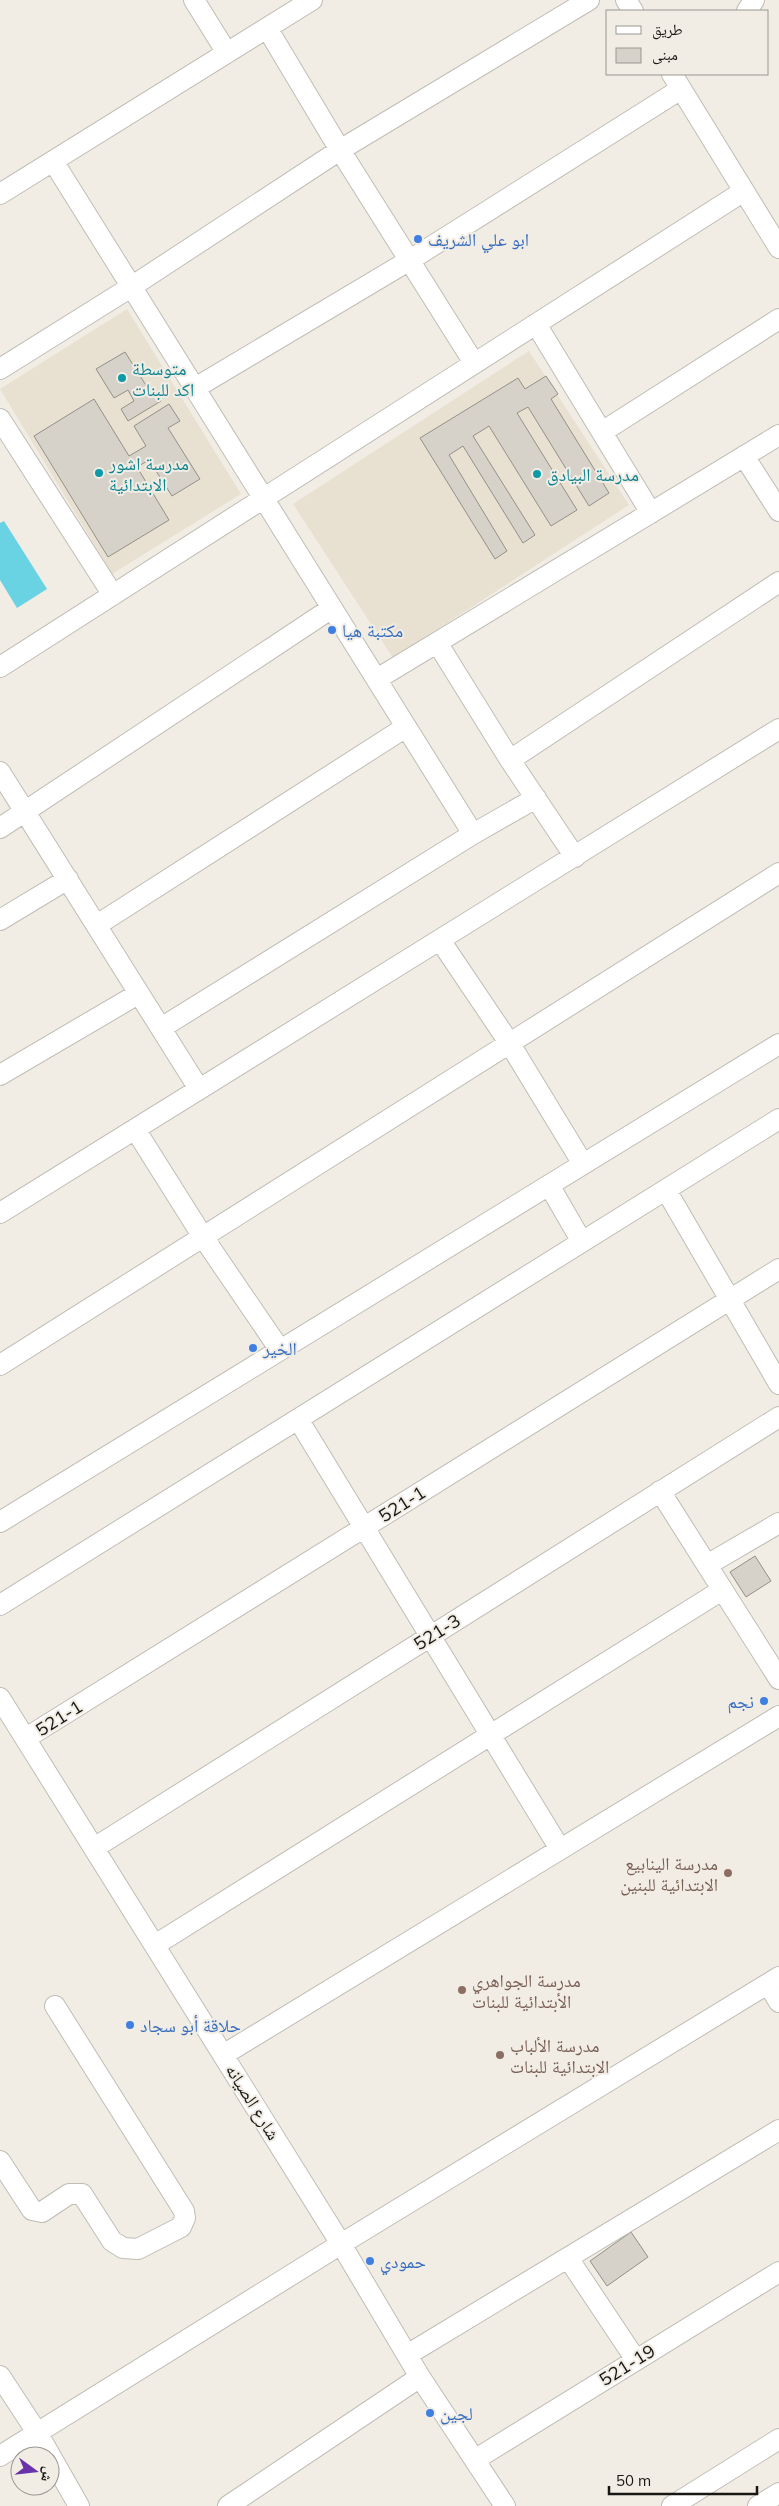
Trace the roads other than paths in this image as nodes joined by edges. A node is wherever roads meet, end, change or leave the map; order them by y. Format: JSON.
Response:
{"nodes":[{"id":1,"x":194,"y":0,"type":"edge"},
{"id":2,"x":312,"y":0,"type":"edge"},
{"id":3,"x":589,"y":0,"type":"edge"},
{"id":4,"x":267,"y":28,"type":"junction"},
{"id":5,"x":227,"y":53,"type":"junction"},
{"id":6,"x":677,"y":79,"type":"edge"},
{"id":7,"x":340,"y":150,"type":"junction"},
{"id":8,"x":53,"y":161,"type":"junction"},
{"id":9,"x":744,"y":191,"type":"junction"},
{"id":10,"x":0,"y":194,"type":"edge"},
{"id":11,"x":779,"y":248,"type":"edge"},
{"id":12,"x":410,"y":260,"type":"junction"},
{"id":13,"x":131,"y":287,"type":"junction"},
{"id":14,"x":779,"y":319,"type":"edge"},
{"id":15,"x":536,"y":324,"type":"junction"},
{"id":16,"x":474,"y":364,"type":"junction"},
{"id":17,"x":0,"y":369,"type":"edge"},
{"id":18,"x":194,"y":388,"type":"junction"},
{"id":19,"x":0,"y":419,"type":"edge"},
{"id":20,"x":602,"y":432,"type":"junction"},
{"id":21,"x":779,"y":435,"type":"edge"},
{"id":22,"x":744,"y":456,"type":"junction"},
{"id":23,"x":264,"y":498,"type":"junction"},
{"id":24,"x":779,"y":512,"type":"edge"},
{"id":25,"x":651,"y":513,"type":"junction"},
{"id":26,"x":779,"y":582,"type":"edge"},
{"id":27,"x":112,"y":595,"type":"junction"},
{"id":28,"x":332,"y":608,"type":"junction"},
{"id":29,"x":438,"y":644,"type":"junction"},
{"id":30,"x":0,"y":667,"type":"edge"},
{"id":31,"x":377,"y":679,"type":"junction"},
{"id":32,"x":406,"y":727,"type":"junction"},
{"id":33,"x":779,"y":729,"type":"edge"},
{"id":34,"x":510,"y":760,"type":"junction"},
{"id":35,"x":0,"y":772,"type":"edge"},
{"id":36,"x":536,"y":798,"type":"junction"},
{"id":37,"x":26,"y":813,"type":"junction"},
{"id":38,"x":0,"y":828,"type":"edge"},
{"id":39,"x":473,"y":834,"type":"junction"},
{"id":40,"x":575,"y":856,"type":"junction"},
{"id":41,"x":779,"y":873,"type":"edge"},
{"id":42,"x":68,"y":879,"type":"junction"},
{"id":43,"x":0,"y":920,"type":"edge"},
{"id":44,"x":97,"y":925,"type":"junction"},
{"id":45,"x":440,"y":940,"type":"junction"},
{"id":46,"x":138,"y":994,"type":"junction"},
{"id":47,"x":161,"y":1028,"type":"junction"},
{"id":48,"x":510,"y":1044,"type":"junction"},
{"id":49,"x":779,"y":1044,"type":"edge"},
{"id":50,"x":0,"y":1075,"type":"edge"},
{"id":51,"x":199,"y":1089,"type":"junction"},
{"id":52,"x":779,"y":1120,"type":"edge"},
{"id":53,"x":135,"y":1129,"type":"junction"},
{"id":54,"x":583,"y":1164,"type":"junction"},
{"id":55,"x":549,"y":1185,"type":"junction"},
{"id":56,"x":666,"y":1190,"type":"junction"},
{"id":57,"x":0,"y":1213,"type":"edge"},
{"id":58,"x":203,"y":1237,"type":"junction"},
{"id":59,"x":582,"y":1242,"type":"junction"},
{"id":60,"x":779,"y":1269,"type":"edge"},
{"id":61,"x":730,"y":1300,"type":"junction"},
{"id":62,"x":280,"y":1350,"type":"junction"},
{"id":63,"x":0,"y":1366,"type":"edge"},
{"id":64,"x":779,"y":1384,"type":"edge"},
{"id":65,"x":779,"y":1417,"type":"edge"},
{"id":66,"x":298,"y":1419,"type":"junction"},
{"id":67,"x":660,"y":1491,"type":"junction"},
{"id":68,"x":0,"y":1522,"type":"edge"},
{"id":69,"x":779,"y":1523,"type":"edge"},
{"id":70,"x":364,"y":1527,"type":"junction"},
{"id":71,"x":707,"y":1565,"type":"junction"},
{"id":72,"x":722,"y":1590,"type":"junction"},
{"id":73,"x":0,"y":1605,"type":"edge"},
{"id":74,"x":430,"y":1636,"type":"junction"},
{"id":75,"x":779,"y":1679,"type":"edge"},
{"id":76,"x":0,"y":1698,"type":"edge"},
{"id":77,"x":779,"y":1716,"type":"edge"},
{"id":78,"x":491,"y":1735,"type":"junction"},
{"id":79,"x":26,"y":1738,"type":"junction"},
{"id":80,"x":94,"y":1848,"type":"junction"},
{"id":81,"x":560,"y":1849,"type":"junction"},
{"id":82,"x":155,"y":1945,"type":"junction"},
{"id":83,"x":773,"y":1981,"type":"edge"},
{"id":84,"x":779,"y":2002,"type":"edge"},
{"id":85,"x":56,"y":2006,"type":"dead end"},
{"id":86,"x":223,"y":2055,"type":"junction"},
{"id":87,"x":779,"y":2130,"type":"edge"},
{"id":88,"x":0,"y":2162,"type":"edge"},
{"id":89,"x":341,"y":2244,"type":"junction"},
{"id":90,"x":568,"y":2258,"type":"junction"},
{"id":91,"x":779,"y":2272,"type":"edge"},
{"id":92,"x":407,"y":2354,"type":"junction"},
{"id":93,"x":636,"y":2360,"type":"junction"},
{"id":94,"x":0,"y":2376,"type":"edge"},
{"id":95,"x":420,"y":2377,"type":"junction"},
{"id":96,"x":38,"y":2434,"type":"junction"},
{"id":97,"x":779,"y":2439,"type":"edge"},
{"id":98,"x":0,"y":2456,"type":"edge"},
{"id":99,"x":476,"y":2459,"type":"junction"},
{"id":100,"x":779,"y":2493,"type":"edge"},
{"id":101,"x":502,"y":2505,"type":"edge"},
{"id":102,"x":79,"y":2506,"type":"edge"},
{"id":103,"x":228,"y":2506,"type":"edge"},
{"id":104,"x":672,"y":2506,"type":"edge"},
{"id":105,"x":758,"y":2506,"type":"edge"}],
"edges":[{"from":1,"to":5,"type":"street"},
{"from":2,"to":4,"type":"street"},
{"from":3,"to":7,"type":"street"},
{"from":4,"to":5,"type":"street"},
{"from":4,"to":7,"type":"street"},
{"from":5,"to":8,"type":"street"},
{"from":6,"to":9,"type":"street"},
{"from":6,"to":12,"type":"street"},
{"from":7,"to":12,"type":"street"},
{"from":7,"to":13,"type":"street"},
{"from":8,"to":10,"type":"street"},
{"from":8,"to":13,"type":"street"},
{"from":9,"to":11,"type":"street"},
{"from":9,"to":15,"type":"street"},
{"from":12,"to":16,"type":"street"},
{"from":12,"to":18,"type":"street"},
{"from":13,"to":17,"type":"street"},
{"from":13,"to":18,"type":"street"},
{"from":14,"to":20,"type":"street"},
{"from":15,"to":16,"type":"street"},
{"from":15,"to":20,"type":"street"},
{"from":16,"to":23,"type":"street"},
{"from":18,"to":23,"type":"street"},
{"from":19,"to":27,"type":"street"},
{"from":20,"to":25,"type":"street"},
{"from":21,"to":22,"type":"street"},
{"from":22,"to":24,"type":"street"},
{"from":22,"to":25,"type":"street"},
{"from":23,"to":27,"type":"street"},
{"from":23,"to":28,"type":"street"},
{"from":25,"to":29,"type":"street"},
{"from":26,"to":34,"type":"street"},
{"from":27,"to":30,"type":"street"},
{"from":28,"to":31,"type":"street"},
{"from":28,"to":37,"type":"street"},
{"from":29,"to":31,"type":"street"},
{"from":29,"to":34,"type":"street"},
{"from":31,"to":32,"type":"street"},
{"from":32,"to":39,"type":"street"},
{"from":32,"to":44,"type":"street"},
{"from":33,"to":40,"type":"street"},
{"from":34,"to":36,"type":"street"},
{"from":35,"to":37,"type":"street"},
{"from":36,"to":39,"type":"street"},
{"from":36,"to":40,"type":"street"},
{"from":37,"to":38,"type":"street"},
{"from":37,"to":42,"type":"street"},
{"from":39,"to":47,"type":"street"},
{"from":40,"to":45,"type":"street"},
{"from":41,"to":48,"type":"street"},
{"from":42,"to":43,"type":"street"},
{"from":42,"to":44,"type":"street"},
{"from":44,"to":46,"type":"street"},
{"from":45,"to":48,"type":"street"},
{"from":45,"to":51,"type":"street"},
{"from":46,"to":47,"type":"street"},
{"from":46,"to":50,"type":"street"},
{"from":47,"to":51,"type":"street"},
{"from":48,"to":54,"type":"street"},
{"from":48,"to":58,"type":"street"},
{"from":49,"to":54,"type":"street"},
{"from":51,"to":53,"type":"street"},
{"from":52,"to":56,"type":"street"},
{"from":53,"to":57,"type":"street"},
{"from":53,"to":58,"type":"street"},
{"from":54,"to":55,"type":"street"},
{"from":55,"to":59,"type":"street"},
{"from":55,"to":62,"type":"street"},
{"from":56,"to":59,"type":"street"},
{"from":56,"to":61,"type":"street"},
{"from":58,"to":62,"type":"street"},
{"from":58,"to":63,"type":"street"},
{"from":59,"to":66,"type":"street"},
{"from":60,"to":61,"type":"street","name":"521-1"},
{"from":61,"to":64,"type":"street"},
{"from":61,"to":70,"type":"street","name":"521-1"},
{"from":62,"to":68,"type":"street"},
{"from":65,"to":67,"type":"street","name":"521-3"},
{"from":66,"to":70,"type":"street"},
{"from":66,"to":73,"type":"street"},
{"from":67,"to":71,"type":"street"},
{"from":67,"to":74,"type":"street","name":"521-3"},
{"from":69,"to":71,"type":"street"},
{"from":70,"to":74,"type":"street"},
{"from":70,"to":79,"type":"street","name":"521-1"},
{"from":71,"to":72,"type":"street"},
{"from":72,"to":75,"type":"street"},
{"from":72,"to":78,"type":"street"},
{"from":74,"to":78,"type":"street"},
{"from":74,"to":80,"type":"street","name":"521-3"},
{"from":76,"to":79,"type":"street","name":"شارع الصيانه"},
{"from":77,"to":81,"type":"street"},
{"from":78,"to":81,"type":"street"},
{"from":78,"to":82,"type":"street"},
{"from":79,"to":80,"type":"street","name":"شارع الصيانه"},
{"from":80,"to":82,"type":"street","name":"شارع الصيانه"},
{"from":81,"to":86,"type":"street"},
{"from":82,"to":86,"type":"street","name":"شارع الصيانه"},
{"from":83,"to":84,"type":"street"},
{"from":83,"to":89,"type":"street"},
{"from":85,"to":88,"type":"street"},
{"from":86,"to":89,"type":"street","name":"شارع الصيانه"},
{"from":87,"to":90,"type":"street"},
{"from":89,"to":92,"type":"street","name":"شارع الصيانه"},
{"from":89,"to":96,"type":"street"},
{"from":90,"to":92,"type":"street"},
{"from":90,"to":93,"type":"street"},
{"from":91,"to":93,"type":"street","name":"521-19"},
{"from":92,"to":95,"type":"street","name":"شارع الصيانه"},
{"from":93,"to":99,"type":"street","name":"521-19"},
{"from":94,"to":96,"type":"street"},
{"from":95,"to":99,"type":"street","name":"شارع الصيانه"},
{"from":95,"to":103,"type":"street"},
{"from":96,"to":98,"type":"street"},
{"from":96,"to":102,"type":"street"},
{"from":97,"to":104,"type":"street"},
{"from":99,"to":101,"type":"street","name":"شارع الصيانه"},
{"from":100,"to":105,"type":"street"}]}
